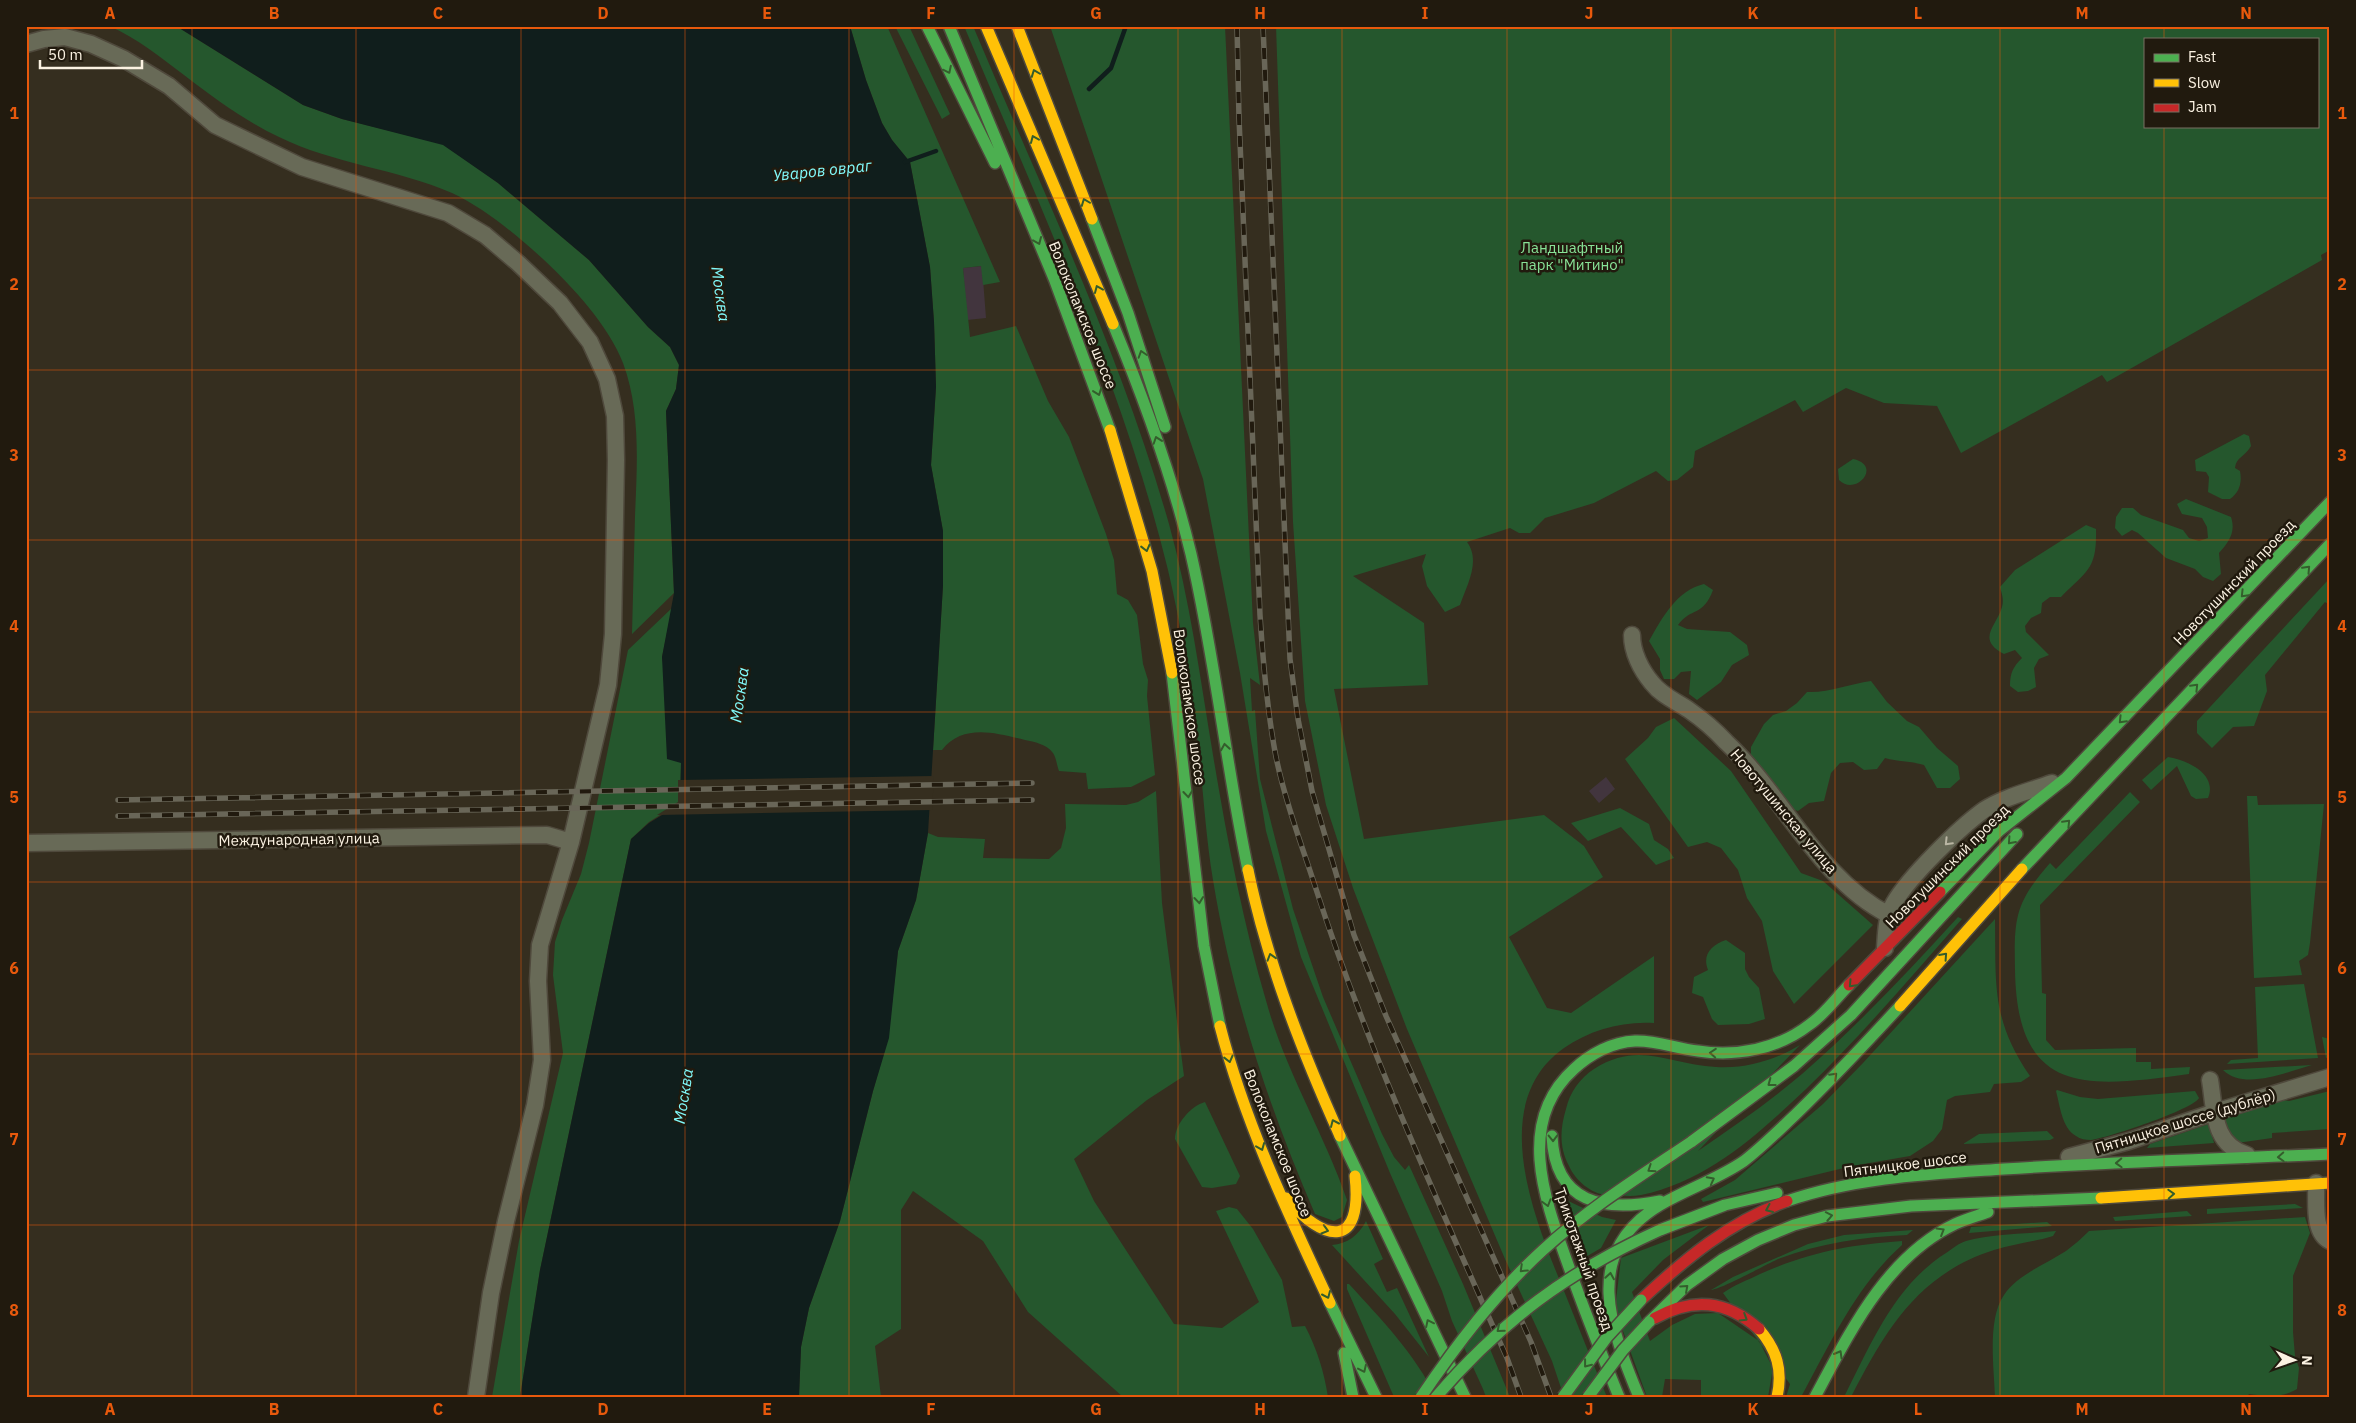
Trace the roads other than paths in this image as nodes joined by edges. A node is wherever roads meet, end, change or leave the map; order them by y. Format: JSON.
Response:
{"nodes":[{"id":1,"x":926,"y":26,"type":"edge"},
{"id":2,"x":948,"y":26,"type":"edge"},
{"id":3,"x":986,"y":26,"type":"edge"},
{"id":4,"x":1017,"y":26,"type":"edge"},
{"id":5,"x":26,"y":44,"type":"edge"},
{"id":6,"x":1019,"y":196,"type":"junction"},
{"id":7,"x":2330,"y":502,"type":"edge"},
{"id":8,"x":1187,"y":537,"type":"junction"},
{"id":9,"x":2330,"y":544,"type":"edge"},
{"id":10,"x":1632,"y":635,"type":"dead end"},
{"id":11,"x":2066,"y":778,"type":"junction"},
{"id":12,"x":571,"y":842,"type":"junction"},
{"id":13,"x":26,"y":844,"type":"edge"},
{"id":14,"x":1889,"y":915,"type":"junction"},
{"id":15,"x":1885,"y":948,"type":"junction"},
{"id":16,"x":1568,"y":1075,"type":"junction"},
{"id":17,"x":2330,"y":1077,"type":"edge"},
{"id":18,"x":2210,"y":1080,"type":"dead end"},
{"id":19,"x":2215,"y":1112,"type":"junction"},
{"id":20,"x":2330,"y":1154,"type":"edge"},
{"id":21,"x":2256,"y":1158,"type":"junction"},
{"id":22,"x":2041,"y":1166,"type":"junction"},
{"id":23,"x":1354,"y":1168,"type":"junction"},
{"id":24,"x":2323,"y":1183,"type":"edge"},
{"id":25,"x":1277,"y":1187,"type":"junction"},
{"id":26,"x":1832,"y":1188,"type":"junction"},
{"id":27,"x":1667,"y":1200,"type":"junction"},
{"id":28,"x":2034,"y":1201,"type":"junction"},
{"id":29,"x":2330,"y":1242,"type":"edge"},
{"id":30,"x":1334,"y":1311,"type":"junction"},
{"id":31,"x":1649,"y":1322,"type":"junction"},
{"id":32,"x":1638,"y":1395,"type":"edge"},
{"id":33,"x":476,"y":1397,"type":"edge"},
{"id":34,"x":1354,"y":1397,"type":"edge"},
{"id":35,"x":1376,"y":1397,"type":"edge"},
{"id":36,"x":1421,"y":1397,"type":"edge"},
{"id":37,"x":1436,"y":1397,"type":"edge"},
{"id":38,"x":1465,"y":1397,"type":"edge"},
{"id":39,"x":1562,"y":1397,"type":"edge"},
{"id":40,"x":1588,"y":1397,"type":"edge"},
{"id":41,"x":1619,"y":1397,"type":"edge"},
{"id":42,"x":1777,"y":1397,"type":"edge"},
{"id":43,"x":1815,"y":1397,"type":"edge"}],
"edges":[{"from":1,"to":6,"type":"main road","one_way":true},
{"from":2,"to":6,"type":"main road","name":"Волоколамское шоссе"},
{"from":8,"to":3,"type":"main road","name":"Волоколамское шоссе","one_way":true},
{"from":8,"to":4,"type":"main road","name":"Волоколамское шоссе","one_way":true},
{"from":5,"to":12,"type":"street"},
{"from":6,"to":25,"type":"main road","name":"Волоколамское шоссе","one_way":true},
{"from":7,"to":11,"type":"main road","name":"Новотушинский проезд","one_way":true},
{"from":23,"to":8,"type":"main road","name":"Волоколамское шоссе","one_way":true},
{"from":27,"to":9,"type":"main road","one_way":true},
{"from":10,"to":14,"type":"street","name":"Новотушинская улица"},
{"from":11,"to":14,"type":"street","one_way":true},
{"from":11,"to":15,"type":"main road","name":"Новотушинский проезд"},
{"from":11,"to":36,"type":"main road","one_way":true,"bridge":true},
{"from":12,"to":13,"type":"street","name":"Международная улица"},
{"from":12,"to":33,"type":"street"},
{"from":14,"to":15,"type":"street"},
{"from":15,"to":16,"type":"main road","name":"Новотушинский проезд","one_way":true},
{"from":16,"to":27,"type":"main road","one_way":true},
{"from":16,"to":41,"type":"main road","name":"Трикотажный проезд","one_way":true},
{"from":17,"to":19,"type":"street","name":"Пятницкое шоссе (дублёр)"},
{"from":18,"to":19,"type":"street"},
{"from":19,"to":21,"type":"street"},
{"from":19,"to":22,"type":"street","name":"Пятницкое шоссе (дублёр)"},
{"from":20,"to":21,"type":"main road","name":"Пятницкое шоссе","one_way":true},
{"from":21,"to":22,"type":"main road","name":"Пятницкое шоссе","one_way":true},
{"from":22,"to":26,"type":"main road","name":"Пятницкое шоссе"},
{"from":25,"to":23,"type":"main road","one_way":true},
{"from":38,"to":23,"type":"main road","name":"Волоколамское шоссе","one_way":true},
{"from":28,"to":24,"type":"main road","one_way":true},
{"from":24,"to":29,"type":"street"},
{"from":25,"to":30,"type":"main road","name":"Волоколамское шоссе","one_way":true},
{"from":26,"to":37,"type":"main road","one_way":true,"bridge":true},
{"from":26,"to":39,"type":"main road","name":"Пятницкое шоссе","one_way":true,"bridge":true},
{"from":32,"to":27,"type":"main road","name":"Трикотажный проезд","one_way":true},
{"from":31,"to":28,"type":"main road","one_way":true},
{"from":43,"to":28,"type":"main road","one_way":true},
{"from":30,"to":34,"type":"main road"},
{"from":30,"to":35,"type":"main road","name":"Волоколамское шоссе","one_way":true},
{"from":31,"to":40,"type":"main road","bridge":true},
{"from":31,"to":42,"type":"main road","one_way":true}]}
